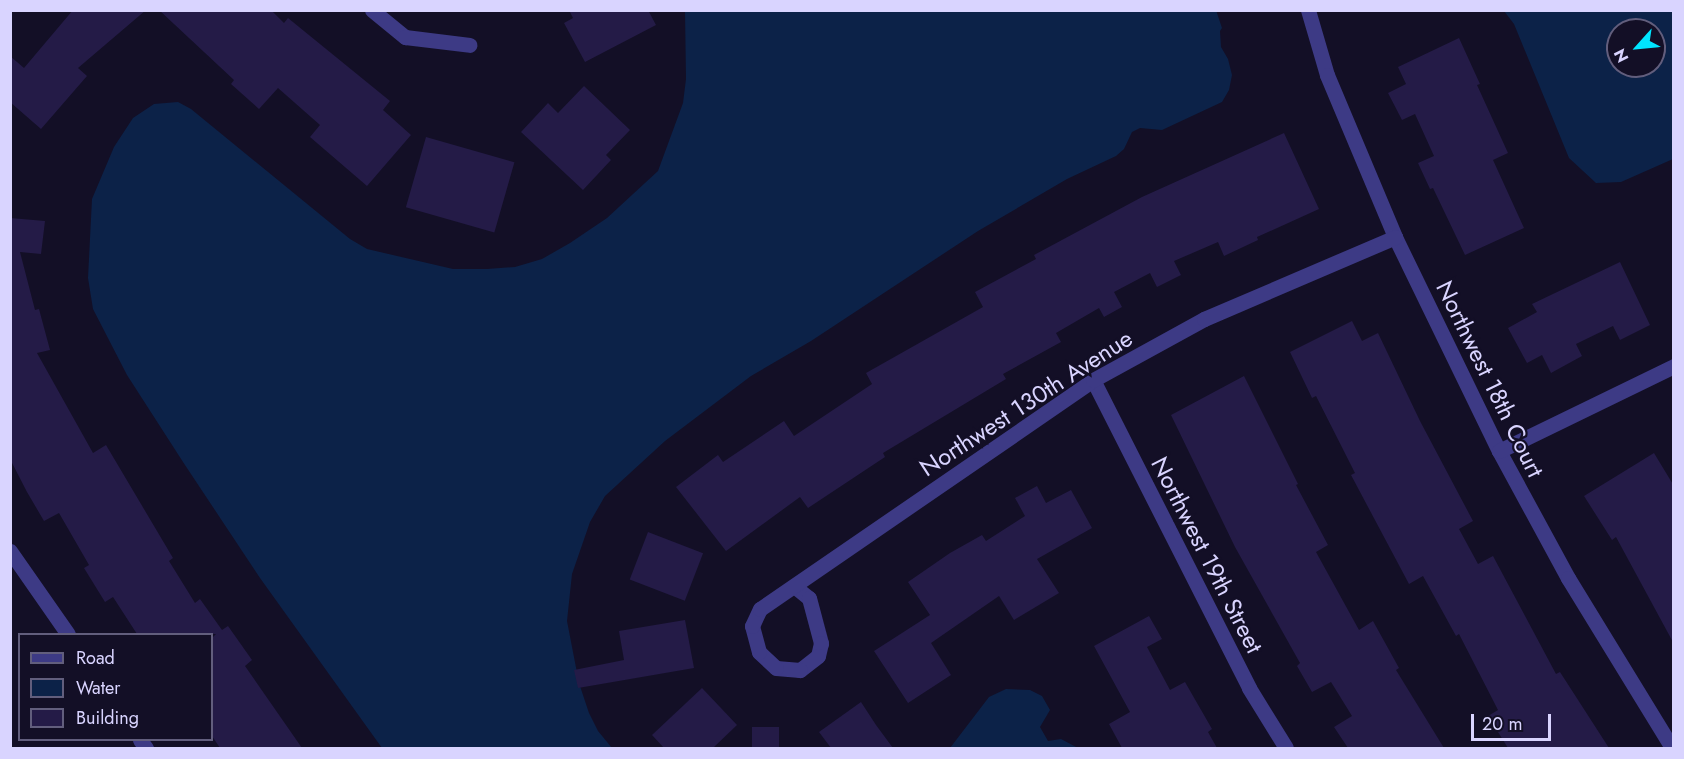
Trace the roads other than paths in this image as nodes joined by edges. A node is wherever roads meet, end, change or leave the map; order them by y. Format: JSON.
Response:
{"nodes":[{"id":1,"x":372,"y":10,"type":"edge"},
{"id":2,"x":1308,"y":10,"type":"edge"},
{"id":3,"x":470,"y":45,"type":"dead end"},
{"id":4,"x":1395,"y":237,"type":"junction"},
{"id":5,"x":1674,"y":366,"type":"edge"},
{"id":6,"x":1093,"y":380,"type":"junction"},
{"id":7,"x":1499,"y":451,"type":"junction"},
{"id":8,"x":10,"y":551,"type":"edge"},
{"id":9,"x":794,"y":586,"type":"junction"},
{"id":10,"x":67,"y":633,"type":"edge"},
{"id":11,"x":1286,"y":748,"type":"edge"},
{"id":12,"x":1672,"y":748,"type":"edge"}],
"edges":[{"from":1,"to":3,"type":"street"},
{"from":2,"to":4,"type":"street","name":"Northwest 18th Court"},
{"from":4,"to":6,"type":"street","name":"Northwest 130th Avenue"},
{"from":4,"to":7,"type":"street","name":"Northwest 18th Court"},
{"from":5,"to":7,"type":"street"},
{"from":6,"to":9,"type":"street","name":"Northwest 130th Avenue"},
{"from":6,"to":11,"type":"street","name":"Northwest 19th Street"},
{"from":7,"to":12,"type":"street","name":"Northwest 18th Court"},
{"from":8,"to":10,"type":"street"},
{"from":9,"to":9,"type":"street","name":"Northwest 130th Avenue"}]}
